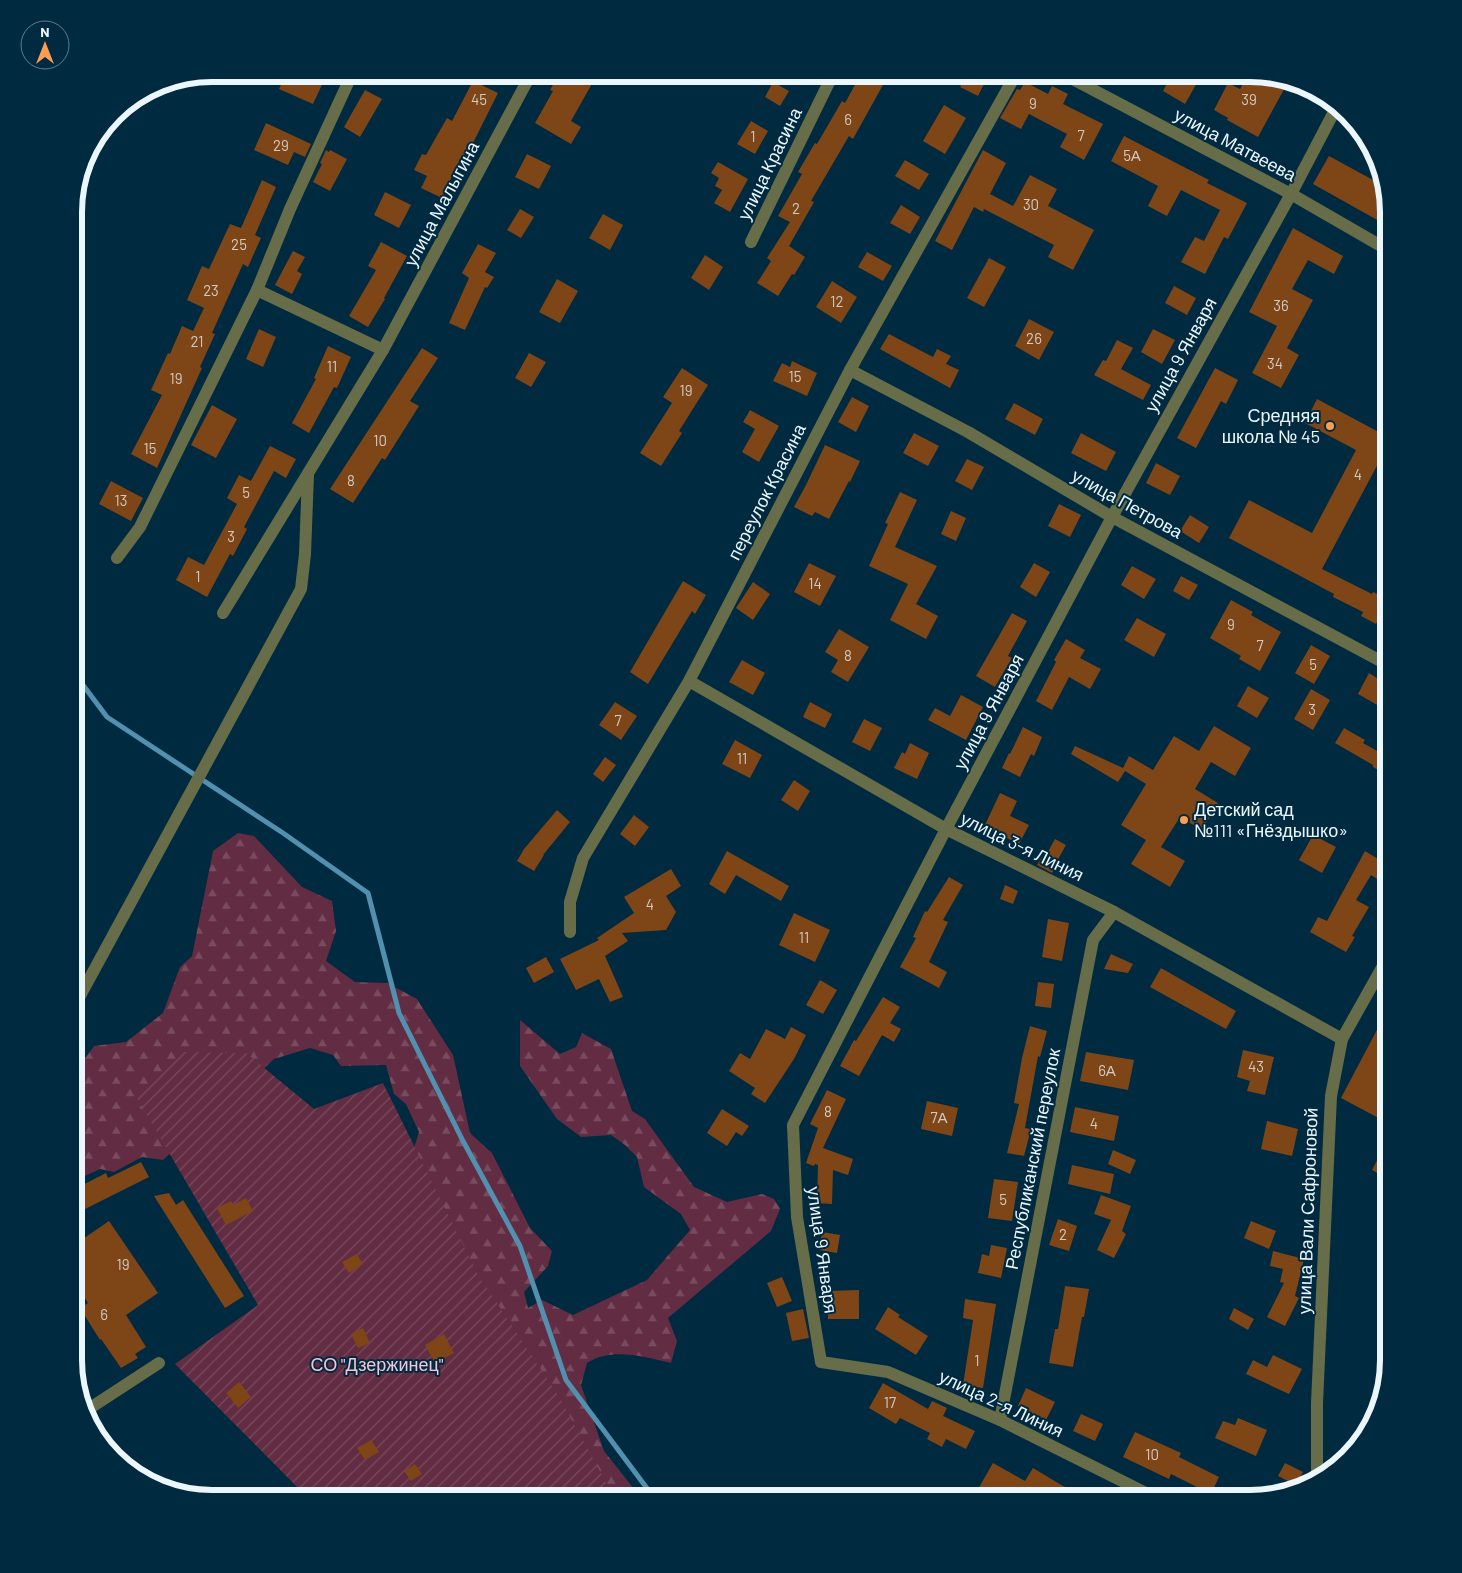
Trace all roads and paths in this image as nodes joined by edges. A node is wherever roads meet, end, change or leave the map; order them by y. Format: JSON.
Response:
{"nodes":[{"id":1,"x":348,"y":82,"type":"edge"},
{"id":2,"x":527,"y":82,"type":"edge"},
{"id":3,"x":829,"y":83,"type":"edge"},
{"id":4,"x":1011,"y":83,"type":"edge"},
{"id":5,"x":1080,"y":83,"type":"edge"},
{"id":6,"x":1333,"y":113,"type":"edge"},
{"id":7,"x":1291,"y":194,"type":"junction"},
{"id":8,"x":751,"y":242,"type":"dead end"},
{"id":9,"x":1380,"y":245,"type":"edge"},
{"id":10,"x":257,"y":290,"type":"junction"},
{"id":11,"x":384,"y":350,"type":"junction"},
{"id":12,"x":850,"y":370,"type":"junction"},
{"id":13,"x":308,"y":474,"type":"junction"},
{"id":14,"x":1112,"y":517,"type":"junction"},
{"id":15,"x":116,"y":558,"type":"dead end"},
{"id":16,"x":223,"y":612,"type":"dead end"},
{"id":17,"x":1380,"y":661,"type":"edge"},
{"id":18,"x":689,"y":681,"type":"junction"},
{"id":19,"x":946,"y":829,"type":"junction"},
{"id":20,"x":1114,"y":912,"type":"junction"},
{"id":21,"x":570,"y":932,"type":"dead end"},
{"id":22,"x":1380,"y":971,"type":"edge"},
{"id":23,"x":82,"y":991,"type":"edge"},
{"id":24,"x":1342,"y":1039,"type":"junction"},
{"id":25,"x":821,"y":1362,"type":"joint"},
{"id":26,"x":159,"y":1363,"type":"dead end"},
{"id":27,"x":91,"y":1407,"type":"edge"},
{"id":28,"x":1000,"y":1420,"type":"junction"},
{"id":29,"x":1317,"y":1472,"type":"edge"},
{"id":30,"x":1140,"y":1490,"type":"edge"}],
"edges":[{"from":1,"to":10,"type":"street"},
{"from":2,"to":11,"type":"street","name":"улица Малыгина"},
{"from":3,"to":8,"type":"street","name":"улица Красина"},
{"from":4,"to":12,"type":"street","name":"переулок Красина"},
{"from":5,"to":7,"type":"street","name":"улица Матвеева"},
{"from":6,"to":7,"type":"street","name":"улица 9 Января"},
{"from":7,"to":9,"type":"street","name":"улица Матвеева"},
{"from":7,"to":14,"type":"street","name":"улица 9 Января"},
{"from":10,"to":11,"type":"street"},
{"from":10,"to":15,"type":"street"},
{"from":11,"to":13,"type":"street","name":"улица Малыгина"},
{"from":12,"to":14,"type":"street","name":"улица Петрова"},
{"from":12,"to":18,"type":"street","name":"переулок Красина"},
{"from":13,"to":16,"type":"street","name":"улица Малыгина"},
{"from":13,"to":23,"type":"street"},
{"from":14,"to":17,"type":"street","name":"улица Петрова"},
{"from":14,"to":19,"type":"street","name":"улица 9 Января"},
{"from":18,"to":19,"type":"street","name":"улица 3-я Линия"},
{"from":18,"to":21,"type":"street","name":"переулок Красина"},
{"from":19,"to":20,"type":"street","name":"улица 3-я Линия"},
{"from":19,"to":25,"type":"street","name":"улица 9 Января"},
{"from":20,"to":24,"type":"street","name":"улица 3-я Линия"},
{"from":20,"to":28,"type":"street","name":"Республиканский переулок"},
{"from":22,"to":24,"type":"street","name":"улица Вали Сафроновой"},
{"from":24,"to":29,"type":"street","name":"улица Вали Сафроновой"},
{"from":25,"to":28,"type":"street","name":"улица 2-я Линия"},
{"from":26,"to":27,"type":"street"},
{"from":28,"to":30,"type":"street","name":"улица 2-я Линия"}]}
